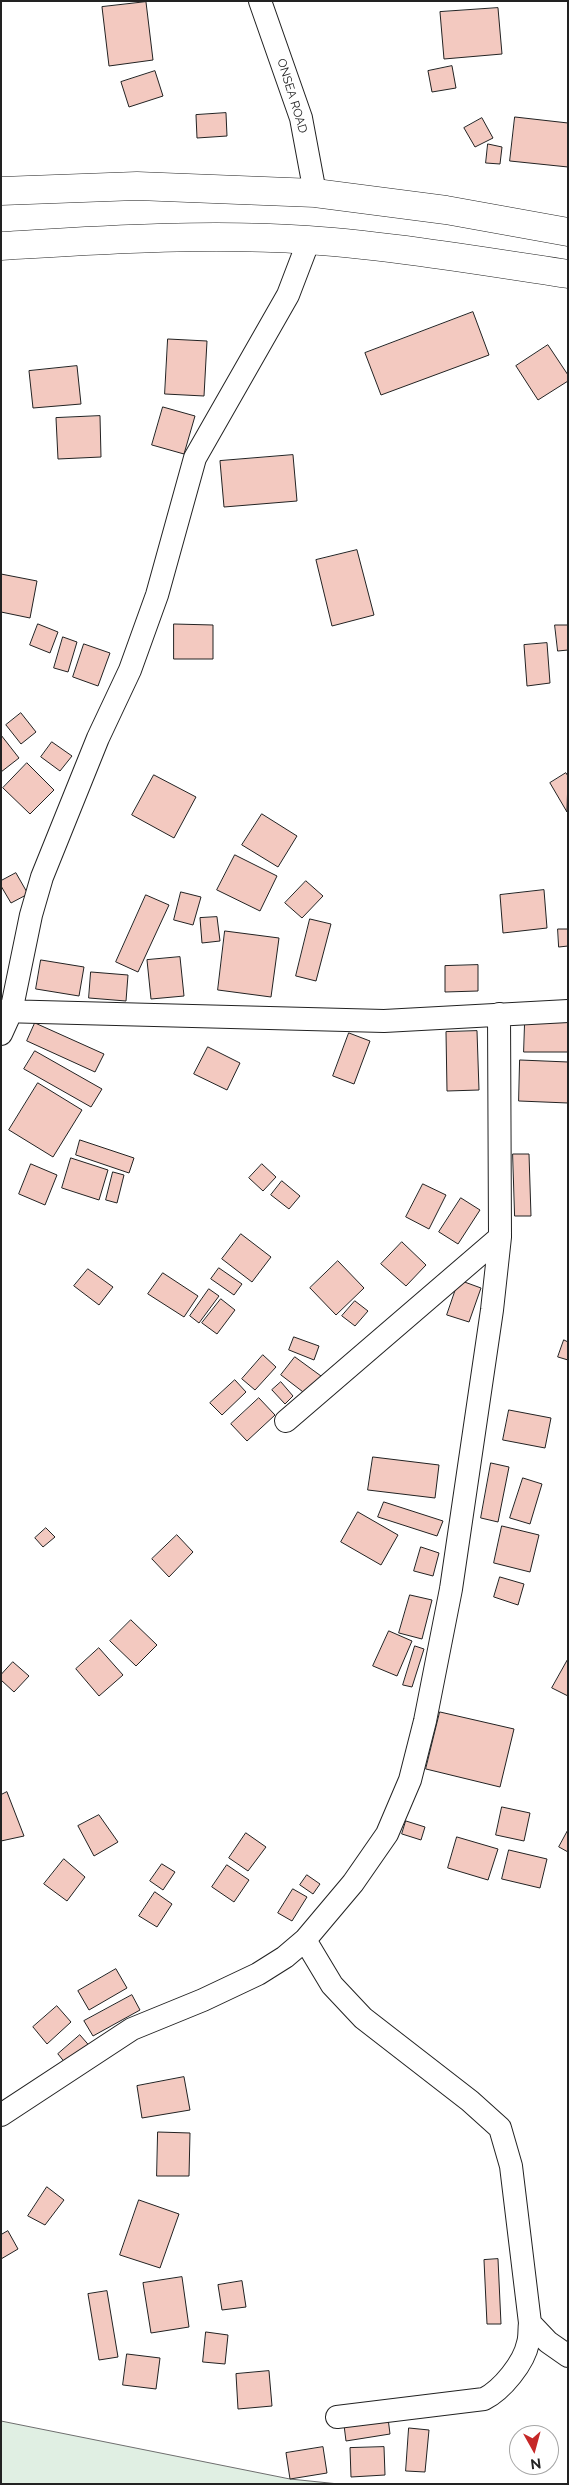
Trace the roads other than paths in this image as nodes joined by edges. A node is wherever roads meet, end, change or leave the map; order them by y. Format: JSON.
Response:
{"nodes":[{"id":1,"x":260,"y":1,"type":"edge"},
{"id":2,"x":1,"y":191,"type":"edge"},
{"id":3,"x":315,"y":193,"type":"junction"},
{"id":4,"x":568,"y":232,"type":"edge"},
{"id":5,"x":309,"y":240,"type":"junction"},
{"id":6,"x":1,"y":246,"type":"edge"},
{"id":7,"x":568,"y":274,"type":"edge"},
{"id":8,"x":6,"y":1011,"type":"edge"},
{"id":9,"x":568,"y":1011,"type":"edge"},
{"id":10,"x":499,"y":1014,"type":"junction"},
{"id":11,"x":1,"y":1034,"type":"edge"},
{"id":12,"x":500,"y":1237,"type":"junction"},
{"id":13,"x":286,"y":1421,"type":"dead end"},
{"id":14,"x":305,"y":1940,"type":"junction"},
{"id":15,"x":1,"y":2115,"type":"edge"},
{"id":16,"x":530,"y":2323,"type":"junction"},
{"id":17,"x":568,"y":2356,"type":"edge"},
{"id":18,"x":337,"y":2416,"type":"dead end"}],
"edges":[{"from":1,"to":3,"type":"street","name":"ONSEA ROAD"},
{"from":2,"to":3,"type":"highway"},
{"from":3,"to":4,"type":"highway"},
{"from":5,"to":6,"type":"highway"},
{"from":5,"to":7,"type":"highway"},
{"from":5,"to":8,"type":"street"},
{"from":8,"to":10,"type":"street"},
{"from":8,"to":11,"type":"street"},
{"from":9,"to":10,"type":"street"},
{"from":10,"to":12,"type":"street"},
{"from":12,"to":13,"type":"street"},
{"from":12,"to":14,"type":"street"},
{"from":14,"to":15,"type":"street"},
{"from":14,"to":16,"type":"street"},
{"from":16,"to":17,"type":"street"},
{"from":16,"to":18,"type":"street"}]}
